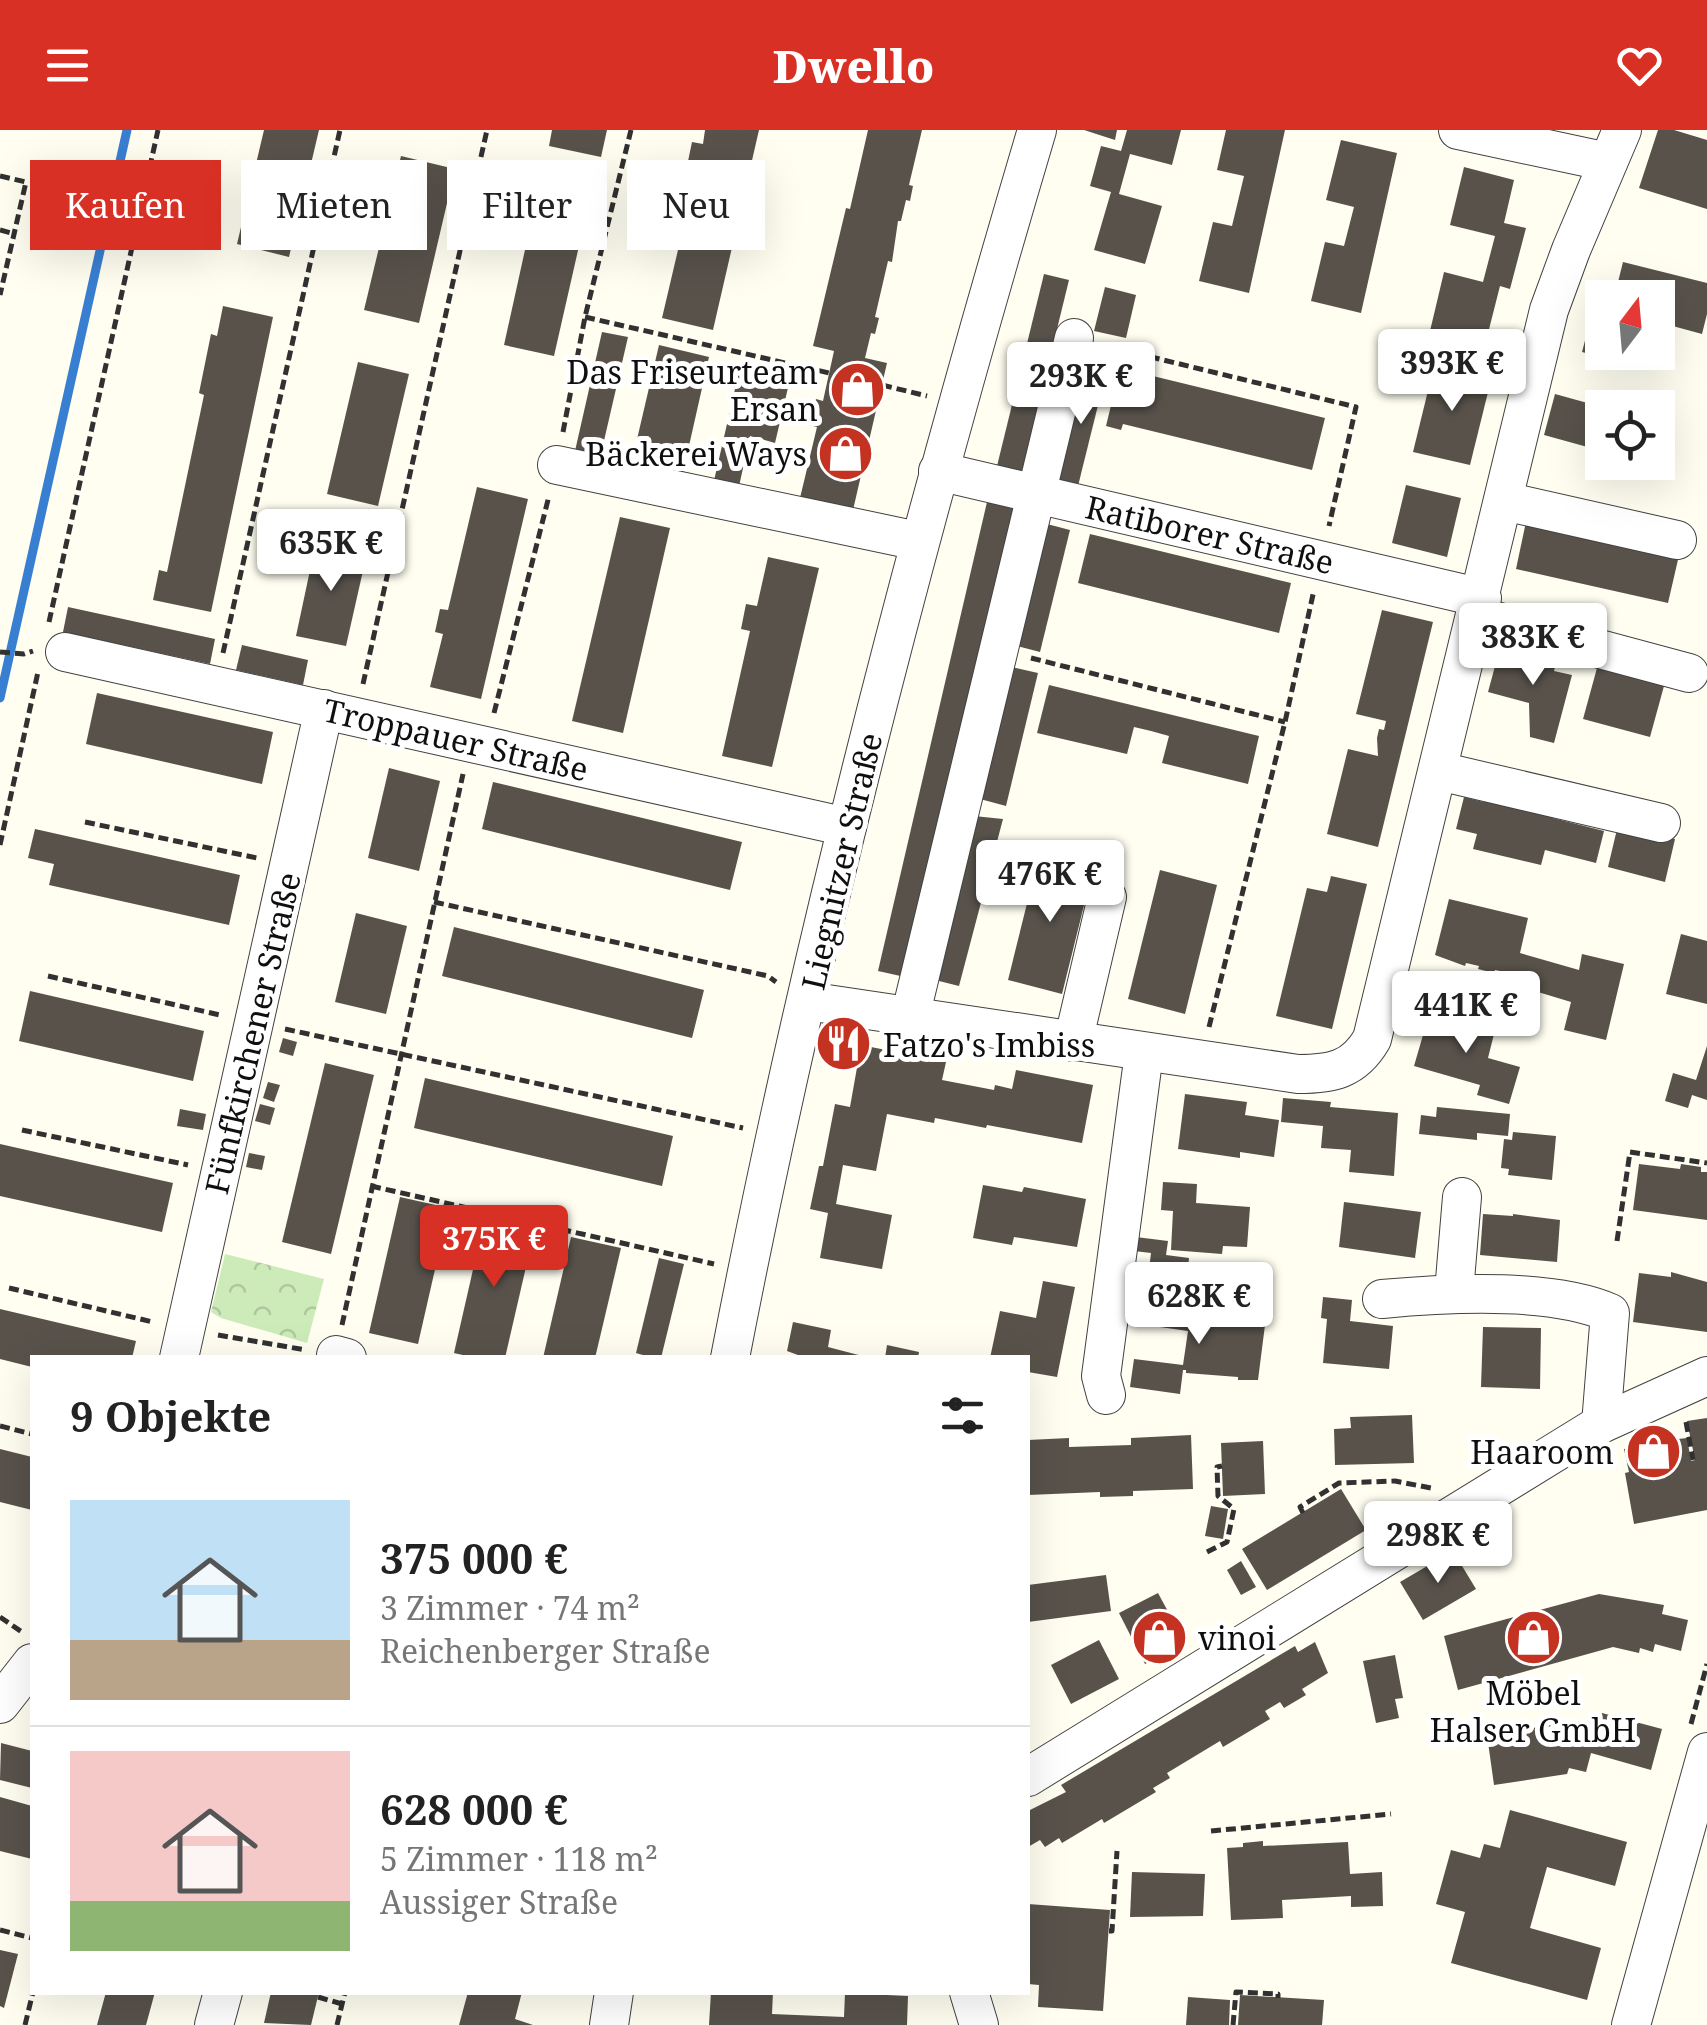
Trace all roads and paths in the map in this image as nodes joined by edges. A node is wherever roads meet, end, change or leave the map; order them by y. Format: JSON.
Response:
{"nodes":[{"id":1,"x":158,"y":130,"type":"edge"},
{"id":2,"x":340,"y":130,"type":"edge"},
{"id":3,"x":487,"y":130,"type":"edge"},
{"id":4,"x":1037,"y":130,"type":"edge"},
{"id":5,"x":1458,"y":130,"type":"edge"},
{"id":6,"x":1615,"y":146,"type":"edge"},
{"id":7,"x":0,"y":176,"type":"edge"},
{"id":8,"x":0,"y":230,"type":"edge"},
{"id":9,"x":14,"y":234,"type":"junction"},
{"id":10,"x":0,"y":296,"type":"edge"},
{"id":11,"x":584,"y":317,"type":"dead end"},
{"id":12,"x":1074,"y":338,"type":"joint"},
{"id":13,"x":829,"y":372,"type":"dead end"},
{"id":14,"x":882,"y":386,"type":"dead end"},
{"id":15,"x":958,"y":404,"type":"junction"},
{"id":16,"x":556,"y":465,"type":"dead end"},
{"id":17,"x":938,"y":470,"type":"junction"},
{"id":18,"x":1036,"y":493,"type":"junction"},
{"id":19,"x":1504,"y":501,"type":"junction"},
{"id":20,"x":1676,"y":540,"type":"dead end"},
{"id":21,"x":918,"y":541,"type":"junction"},
{"id":22,"x":1321,"y":560,"type":"junction"},
{"id":23,"x":1480,"y":606,"type":"junction"},
{"id":24,"x":51,"y":649,"type":"junction"},
{"id":25,"x":999,"y":650,"type":"junction"},
{"id":26,"x":0,"y":652,"type":"edge"},
{"id":27,"x":24,"y":654,"type":"dead end"},
{"id":28,"x":1690,"y":673,"type":"dead end"},
{"id":29,"x":216,"y":686,"type":"junction"},
{"id":30,"x":340,"y":712,"type":"junction"},
{"id":31,"x":1285,"y":722,"type":"junction"},
{"id":32,"x":471,"y":742,"type":"junction"},
{"id":33,"x":1439,"y":772,"type":"junction"},
{"id":34,"x":86,"y":822,"type":"dead end"},
{"id":35,"x":1661,"y":823,"type":"dead end"},
{"id":36,"x":847,"y":828,"type":"junction"},
{"id":37,"x":0,"y":845,"type":"edge"},
{"id":38,"x":290,"y":865,"type":"junction"},
{"id":39,"x":1107,"y":896,"type":"dead end"},
{"id":40,"x":434,"y":902,"type":"junction"},
{"id":41,"x":48,"y":976,"type":"dead end"},
{"id":42,"x":808,"y":1001,"type":"junction"},
{"id":43,"x":910,"y":1017,"type":"junction"},
{"id":44,"x":254,"y":1023,"type":"junction"},
{"id":45,"x":1073,"y":1042,"type":"junction"},
{"id":46,"x":404,"y":1052,"type":"junction"},
{"id":47,"x":1144,"y":1053,"type":"junction"},
{"id":48,"x":1200,"y":1061,"type":"junction"},
{"id":49,"x":22,"y":1130,"type":"dead end"},
{"id":50,"x":776,"y":1135,"type":"junction"},
{"id":51,"x":1707,"y":1163,"type":"edge"},
{"id":52,"x":221,"y":1172,"type":"junction"},
{"id":53,"x":371,"y":1186,"type":"junction"},
{"id":54,"x":1462,"y":1197,"type":"dead end"},
{"id":55,"x":1617,"y":1241,"type":"dead end"},
{"id":56,"x":747,"y":1272,"type":"junction"},
{"id":57,"x":1454,"y":1292,"type":"junction"},
{"id":58,"x":1382,"y":1299,"type":"dead end"},
{"id":59,"x":180,"y":1355,"type":"edge"},
{"id":60,"x":341,"y":1355,"type":"edge"},
{"id":61,"x":731,"y":1355,"type":"edge"},
{"id":62,"x":1707,"y":1376,"type":"edge"},
{"id":63,"x":1106,"y":1395,"type":"dead end"},
{"id":64,"x":1685,"y":1414,"type":"dead end"},
{"id":65,"x":1601,"y":1424,"type":"junction"},
{"id":66,"x":0,"y":1426,"type":"edge"},
{"id":67,"x":30,"y":1434,"type":"edge"},
{"id":68,"x":1693,"y":1460,"type":"dead end"},
{"id":69,"x":1222,"y":1466,"type":"dead end"},
{"id":70,"x":1434,"y":1488,"type":"dead end"},
{"id":71,"x":1303,"y":1513,"type":"dead end"},
{"id":72,"x":1207,"y":1552,"type":"dead end"},
{"id":73,"x":0,"y":1617,"type":"edge"},
{"id":74,"x":30,"y":1639,"type":"edge"},
{"id":75,"x":30,"y":1666,"type":"edge"},
{"id":76,"x":0,"y":1704,"type":"edge"},
{"id":77,"x":1707,"y":1752,"type":"edge"},
{"id":78,"x":1030,"y":1776,"type":"edge"},
{"id":79,"x":1391,"y":1814,"type":"dead end"},
{"id":80,"x":1211,"y":1831,"type":"dead end"},
{"id":81,"x":1117,"y":1851,"type":"dead end"},
{"id":82,"x":0,"y":1930,"type":"edge"},
{"id":83,"x":1109,"y":1931,"type":"dead end"},
{"id":84,"x":30,"y":1938,"type":"edge"},
{"id":85,"x":33,"y":1995,"type":"edge"},
{"id":86,"x":222,"y":1995,"type":"edge"},
{"id":87,"x":345,"y":1995,"type":"edge"},
{"id":88,"x":614,"y":1995,"type":"edge"},
{"id":89,"x":970,"y":1995,"type":"edge"},
{"id":90,"x":318,"y":1998,"type":"dead end"},
{"id":91,"x":1278,"y":1998,"type":"dead end"},
{"id":92,"x":342,"y":2004,"type":"junction"},
{"id":93,"x":25,"y":2025,"type":"edge"},
{"id":94,"x":214,"y":2025,"type":"edge"},
{"id":95,"x":337,"y":2025,"type":"edge"},
{"id":96,"x":609,"y":2025,"type":"edge"},
{"id":97,"x":979,"y":2025,"type":"edge"},
{"id":98,"x":1233,"y":2025,"type":"edge"},
{"id":99,"x":1630,"y":2025,"type":"edge"}],
"edges":[{"from":1,"to":24,"type":"path"},
{"from":2,"to":29,"type":"path"},
{"from":3,"to":30,"type":"path"},
{"from":4,"to":15,"type":"street","name":"Liegnitzer Straße"},
{"from":5,"to":6,"type":"street"},
{"from":6,"to":19,"type":"street"},
{"from":7,"to":9,"type":"path"},
{"from":8,"to":9,"type":"path"},
{"from":9,"to":10,"type":"path"},
{"from":11,"to":13,"type":"path"},
{"from":12,"to":18,"type":"street"},
{"from":12,"to":22,"type":"path"},
{"from":14,"to":15,"type":"path"},
{"from":15,"to":17,"type":"street","name":"Liegnitzer Straße"},
{"from":16,"to":21,"type":"street"},
{"from":17,"to":18,"type":"street","name":"Ratiborer Straße"},
{"from":17,"to":21,"type":"street","name":"Liegnitzer Straße"},
{"from":18,"to":22,"type":"street","name":"Ratiborer Straße"},
{"from":18,"to":25,"type":"street"},
{"from":19,"to":20,"type":"street"},
{"from":19,"to":23,"type":"street"},
{"from":21,"to":36,"type":"street","name":"Liegnitzer Straße"},
{"from":22,"to":23,"type":"street","name":"Ratiborer Straße"},
{"from":22,"to":31,"type":"path"},
{"from":23,"to":28,"type":"street","name":"Ratiborer Straße"},
{"from":23,"to":33,"type":"street"},
{"from":24,"to":29,"type":"street","name":"Troppauer Straße"},
{"from":24,"to":37,"type":"path"},
{"from":25,"to":31,"type":"path"},
{"from":25,"to":43,"type":"street"},
{"from":26,"to":27,"type":"path"},
{"from":29,"to":30,"type":"street","name":"Troppauer Straße"},
{"from":30,"to":32,"type":"street","name":"Troppauer Straße"},
{"from":30,"to":38,"type":"street","name":"Fünfkirchener Straße"},
{"from":31,"to":48,"type":"path"},
{"from":32,"to":36,"type":"street","name":"Troppauer Straße"},
{"from":32,"to":40,"type":"path"},
{"from":33,"to":35,"type":"street"},
{"from":33,"to":48,"type":"street"},
{"from":34,"to":38,"type":"path"},
{"from":36,"to":42,"type":"street","name":"Liegnitzer Straße"},
{"from":38,"to":44,"type":"street","name":"Fünfkirchener Straße"},
{"from":39,"to":45,"type":"street"},
{"from":40,"to":42,"type":"path"},
{"from":40,"to":46,"type":"path"},
{"from":41,"to":44,"type":"path"},
{"from":42,"to":43,"type":"street"},
{"from":42,"to":50,"type":"street","name":"Liegnitzer Straße"},
{"from":43,"to":45,"type":"street"},
{"from":44,"to":46,"type":"path"},
{"from":44,"to":52,"type":"street","name":"Fünfkirchener Straße"},
{"from":45,"to":47,"type":"street"},
{"from":46,"to":50,"type":"path"},
{"from":46,"to":53,"type":"path"},
{"from":47,"to":48,"type":"street"},
{"from":47,"to":63,"type":"street"},
{"from":49,"to":52,"type":"path"},
{"from":50,"to":56,"type":"street","name":"Liegnitzer Straße"},
{"from":51,"to":55,"type":"path"},
{"from":52,"to":59,"type":"street","name":"Fünfkirchener Straße"},
{"from":53,"to":56,"type":"path"},
{"from":53,"to":60,"type":"path"},
{"from":54,"to":57,"type":"street"},
{"from":56,"to":61,"type":"street","name":"Liegnitzer Straße"},
{"from":57,"to":58,"type":"street"},
{"from":57,"to":65,"type":"street"},
{"from":62,"to":65,"type":"street"},
{"from":64,"to":68,"type":"path"},
{"from":65,"to":78,"type":"street"},
{"from":66,"to":67,"type":"path"},
{"from":69,"to":72,"type":"path"},
{"from":70,"to":71,"type":"path"},
{"from":73,"to":74,"type":"path"},
{"from":75,"to":76,"type":"street"},
{"from":77,"to":99,"type":"street"},
{"from":79,"to":80,"type":"path"},
{"from":81,"to":83,"type":"path"},
{"from":82,"to":84,"type":"path"},
{"from":85,"to":93,"type":"path"},
{"from":86,"to":94,"type":"street"},
{"from":87,"to":92,"type":"path"},
{"from":88,"to":96,"type":"street"},
{"from":89,"to":97,"type":"street"},
{"from":90,"to":92,"type":"path"},
{"from":91,"to":98,"type":"path"},
{"from":92,"to":95,"type":"path"}]}
